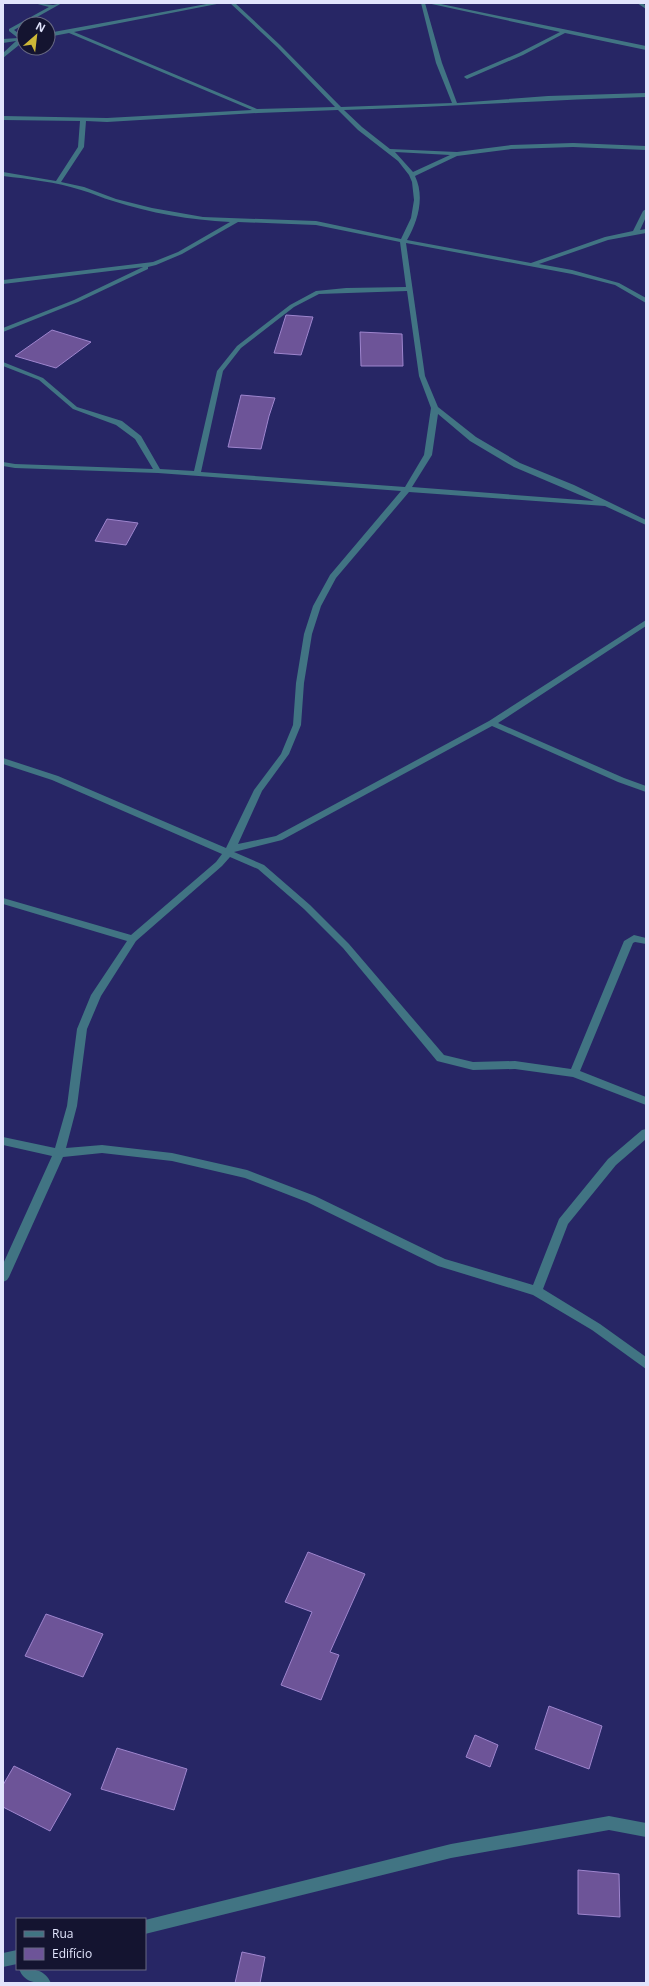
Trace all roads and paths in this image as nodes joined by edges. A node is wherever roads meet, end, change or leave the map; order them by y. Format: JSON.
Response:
{"nodes":[{"id":1,"x":36,"y":3,"type":"edge"},
{"id":2,"x":60,"y":3,"type":"edge"},
{"id":3,"x":220,"y":3,"type":"edge"},
{"id":4,"x":232,"y":3,"type":"edge"},
{"id":5,"x":423,"y":3,"type":"edge"},
{"id":6,"x":429,"y":3,"type":"edge"},
{"id":7,"x":639,"y":3,"type":"edge"},
{"id":8,"x":52,"y":6,"type":"junction"},
{"id":9,"x":646,"y":8,"type":"edge"},
{"id":10,"x":35,"y":16,"type":"edge"},
{"id":11,"x":16,"y":27,"type":"edge"},
{"id":12,"x":565,"y":30,"type":"junction"},
{"id":13,"x":71,"y":32,"type":"junction"},
{"id":14,"x":16,"y":34,"type":"edge"},
{"id":15,"x":56,"y":34,"type":"edge"},
{"id":16,"x":16,"y":40,"type":"edge"},
{"id":17,"x":3,"y":41,"type":"edge"},
{"id":18,"x":16,"y":45,"type":"edge"},
{"id":19,"x":646,"y":48,"type":"edge"},
{"id":20,"x":3,"y":56,"type":"edge"},
{"id":21,"x":467,"y":77,"type":"dead end"},
{"id":22,"x":646,"y":95,"type":"edge"},
{"id":23,"x":455,"y":105,"type":"junction"},
{"id":24,"x":342,"y":109,"type":"junction"},
{"id":25,"x":258,"y":111,"type":"junction"},
{"id":26,"x":3,"y":118,"type":"edge"},
{"id":27,"x":83,"y":121,"type":"junction"},
{"id":28,"x":646,"y":148,"type":"edge"},
{"id":29,"x":386,"y":150,"type":"junction"},
{"id":30,"x":457,"y":154,"type":"junction"},
{"id":31,"x":3,"y":174,"type":"edge"},
{"id":32,"x":412,"y":175,"type":"junction"},
{"id":33,"x":57,"y":183,"type":"junction"},
{"id":34,"x":646,"y":211,"type":"edge"},
{"id":35,"x":237,"y":220,"type":"junction"},
{"id":36,"x":646,"y":231,"type":"edge"},
{"id":37,"x":636,"y":232,"type":"junction"},
{"id":38,"x":403,"y":241,"type":"junction"},
{"id":39,"x":154,"y":264,"type":"junction"},
{"id":40,"x":533,"y":264,"type":"junction"},
{"id":41,"x":3,"y":282,"type":"edge"},
{"id":42,"x":410,"y":289,"type":"junction"},
{"id":43,"x":646,"y":301,"type":"edge"},
{"id":44,"x":3,"y":330,"type":"edge"},
{"id":45,"x":3,"y":364,"type":"edge"},
{"id":46,"x":435,"y":408,"type":"junction"},
{"id":47,"x":3,"y":464,"type":"edge"},
{"id":48,"x":158,"y":472,"type":"junction"},
{"id":49,"x":197,"y":474,"type":"junction"},
{"id":50,"x":407,"y":489,"type":"junction"},
{"id":51,"x":608,"y":504,"type":"junction"},
{"id":52,"x":646,"y":523,"type":"edge"},
{"id":53,"x":646,"y":622,"type":"edge"},
{"id":54,"x":492,"y":723,"type":"junction"},
{"id":55,"x":3,"y":761,"type":"edge"},
{"id":56,"x":646,"y":789,"type":"edge"},
{"id":57,"x":230,"y":850,"type":"junction"},
{"id":58,"x":3,"y":901,"type":"edge"},
{"id":59,"x":133,"y":939,"type":"junction"},
{"id":60,"x":646,"y":941,"type":"edge"},
{"id":61,"x":574,"y":1073,"type":"junction"},
{"id":62,"x":646,"y":1101,"type":"edge"},
{"id":63,"x":646,"y":1133,"type":"edge"},
{"id":64,"x":3,"y":1141,"type":"edge"},
{"id":65,"x":59,"y":1153,"type":"junction"},
{"id":66,"x":3,"y":1277,"type":"edge"},
{"id":67,"x":537,"y":1291,"type":"junction"},
{"id":68,"x":646,"y":1364,"type":"edge"},
{"id":69,"x":646,"y":1830,"type":"edge"},
{"id":70,"x":146,"y":1927,"type":"edge"},
{"id":71,"x":27,"y":1970,"type":"edge"},
{"id":72,"x":43,"y":1983,"type":"edge"}],
"edges":[{"from":1,"to":8,"type":"street"},
{"from":2,"to":8,"type":"street"},
{"from":3,"to":13,"type":"street"},
{"from":4,"to":24,"type":"street"},
{"from":5,"to":23,"type":"street"},
{"from":6,"to":12,"type":"street"},
{"from":7,"to":9,"type":"street"},
{"from":8,"to":10,"type":"street"},
{"from":11,"to":14,"type":"street"},
{"from":12,"to":19,"type":"street"},
{"from":12,"to":21,"type":"street"},
{"from":13,"to":15,"type":"street"},
{"from":13,"to":25,"type":"street"},
{"from":16,"to":17,"type":"street"},
{"from":18,"to":20,"type":"street"},
{"from":22,"to":23,"type":"street"},
{"from":23,"to":24,"type":"street"},
{"from":24,"to":25,"type":"street"},
{"from":24,"to":29,"type":"street"},
{"from":25,"to":27,"type":"street"},
{"from":26,"to":27,"type":"street"},
{"from":27,"to":33,"type":"street"},
{"from":28,"to":30,"type":"street"},
{"from":29,"to":30,"type":"street"},
{"from":29,"to":32,"type":"street"},
{"from":30,"to":32,"type":"street"},
{"from":31,"to":33,"type":"street"},
{"from":32,"to":38,"type":"street"},
{"from":33,"to":35,"type":"street"},
{"from":34,"to":37,"type":"street"},
{"from":35,"to":38,"type":"street"},
{"from":35,"to":39,"type":"street"},
{"from":36,"to":37,"type":"street"},
{"from":37,"to":40,"type":"street"},
{"from":38,"to":40,"type":"street"},
{"from":38,"to":42,"type":"street"},
{"from":39,"to":41,"type":"street"},
{"from":39,"to":44,"type":"street"},
{"from":40,"to":43,"type":"street"},
{"from":42,"to":46,"type":"street"},
{"from":42,"to":49,"type":"street"},
{"from":45,"to":48,"type":"street"},
{"from":46,"to":50,"type":"street"},
{"from":46,"to":51,"type":"street"},
{"from":47,"to":48,"type":"street"},
{"from":48,"to":49,"type":"street"},
{"from":49,"to":50,"type":"street"},
{"from":50,"to":51,"type":"street"},
{"from":50,"to":57,"type":"street"},
{"from":51,"to":52,"type":"street"},
{"from":53,"to":54,"type":"street"},
{"from":54,"to":56,"type":"street"},
{"from":54,"to":57,"type":"street"},
{"from":55,"to":57,"type":"street"},
{"from":57,"to":59,"type":"street"},
{"from":57,"to":61,"type":"street"},
{"from":58,"to":59,"type":"street"},
{"from":59,"to":65,"type":"street"},
{"from":60,"to":61,"type":"street"},
{"from":61,"to":62,"type":"street"},
{"from":63,"to":67,"type":"street"},
{"from":64,"to":65,"type":"street"},
{"from":65,"to":66,"type":"street"},
{"from":65,"to":67,"type":"street"},
{"from":67,"to":68,"type":"street"},
{"from":69,"to":70,"type":"street"},
{"from":71,"to":72,"type":"street"}]}
